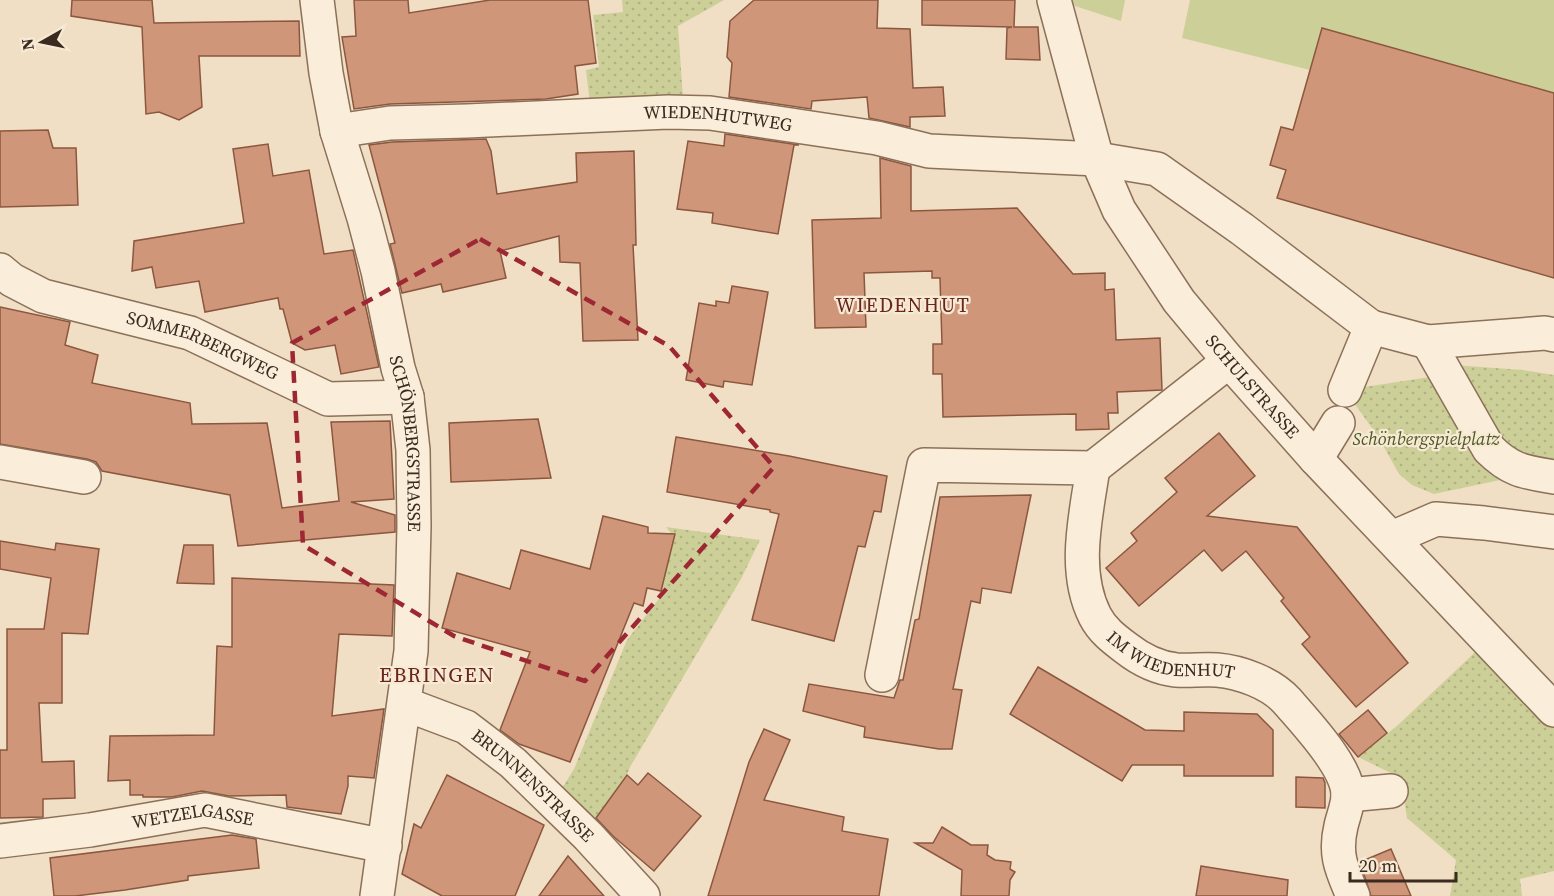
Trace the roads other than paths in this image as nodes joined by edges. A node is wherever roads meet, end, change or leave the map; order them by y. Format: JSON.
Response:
{"nodes":[{"id":1,"x":317,"y":0,"type":"edge"},
{"id":2,"x":1054,"y":0,"type":"edge"},
{"id":3,"x":338,"y":131,"type":"junction"},
{"id":4,"x":1097,"y":159,"type":"junction"},
{"id":5,"x":0,"y":270,"type":"edge"},
{"id":6,"x":1371,"y":327,"type":"junction"},
{"id":7,"x":1554,"y":335,"type":"edge"},
{"id":8,"x":1428,"y":342,"type":"junction"},
{"id":9,"x":1229,"y":361,"type":"junction"},
{"id":10,"x":1345,"y":390,"type":"dead end"},
{"id":11,"x":407,"y":397,"type":"junction"},
{"id":12,"x":1338,"y":423,"type":"dead end"},
{"id":13,"x":1316,"y":459,"type":"junction"},
{"id":14,"x":0,"y":462,"type":"edge"},
{"id":15,"x":1093,"y":468,"type":"junction"},
{"id":16,"x":84,"y":477,"type":"dead end"},
{"id":17,"x":1554,"y":477,"type":"edge"},
{"id":18,"x":1554,"y":532,"type":"edge"},
{"id":19,"x":1392,"y":538,"type":"junction"},
{"id":20,"x":882,"y":675,"type":"dead end"},
{"id":21,"x":405,"y":704,"type":"junction"},
{"id":22,"x":1554,"y":710,"type":"edge"},
{"id":23,"x":1391,"y":791,"type":"dead end"},
{"id":24,"x":1348,"y":795,"type":"junction"},
{"id":25,"x":0,"y":841,"type":"edge"},
{"id":26,"x":384,"y":846,"type":"junction"},
{"id":27,"x":377,"y":896,"type":"edge"},
{"id":28,"x":643,"y":896,"type":"edge"},
{"id":29,"x":1353,"y":896,"type":"edge"}],
"edges":[{"from":1,"to":3,"type":"street","name":"SCHÖNBERGSTRASSE"},
{"from":2,"to":4,"type":"street","name":"SCHULSTRASSE"},
{"from":3,"to":4,"type":"street","name":"WIEDENHUTWEG"},
{"from":3,"to":11,"type":"street","name":"SCHÖNBERGSTRASSE"},
{"from":4,"to":6,"type":"street","name":"WIEDENHUTWEG"},
{"from":4,"to":9,"type":"street","name":"SCHULSTRASSE"},
{"from":5,"to":11,"type":"street","name":"SOMMERBERGWEG"},
{"from":6,"to":8,"type":"street"},
{"from":6,"to":10,"type":"street"},
{"from":7,"to":8,"type":"street"},
{"from":8,"to":17,"type":"street"},
{"from":9,"to":13,"type":"street","name":"SCHULSTRASSE"},
{"from":9,"to":15,"type":"street"},
{"from":11,"to":21,"type":"street","name":"SCHÖNBERGSTRASSE"},
{"from":12,"to":13,"type":"street"},
{"from":13,"to":19,"type":"street","name":"SCHULSTRASSE"},
{"from":14,"to":16,"type":"street"},
{"from":15,"to":20,"type":"street"},
{"from":15,"to":24,"type":"street","name":"IM WIEDENHUT"},
{"from":18,"to":19,"type":"street"},
{"from":19,"to":22,"type":"street","name":"SCHULSTRASSE"},
{"from":21,"to":26,"type":"street","name":"SCHÖNBERGSTRASSE"},
{"from":21,"to":28,"type":"street","name":"BRUNNENSTRASSE"},
{"from":23,"to":24,"type":"street"},
{"from":24,"to":29,"type":"street"},
{"from":25,"to":26,"type":"street","name":"WETZELGASSE"},
{"from":26,"to":27,"type":"street","name":"SCHÖNBERGSTRASSE"}]}
